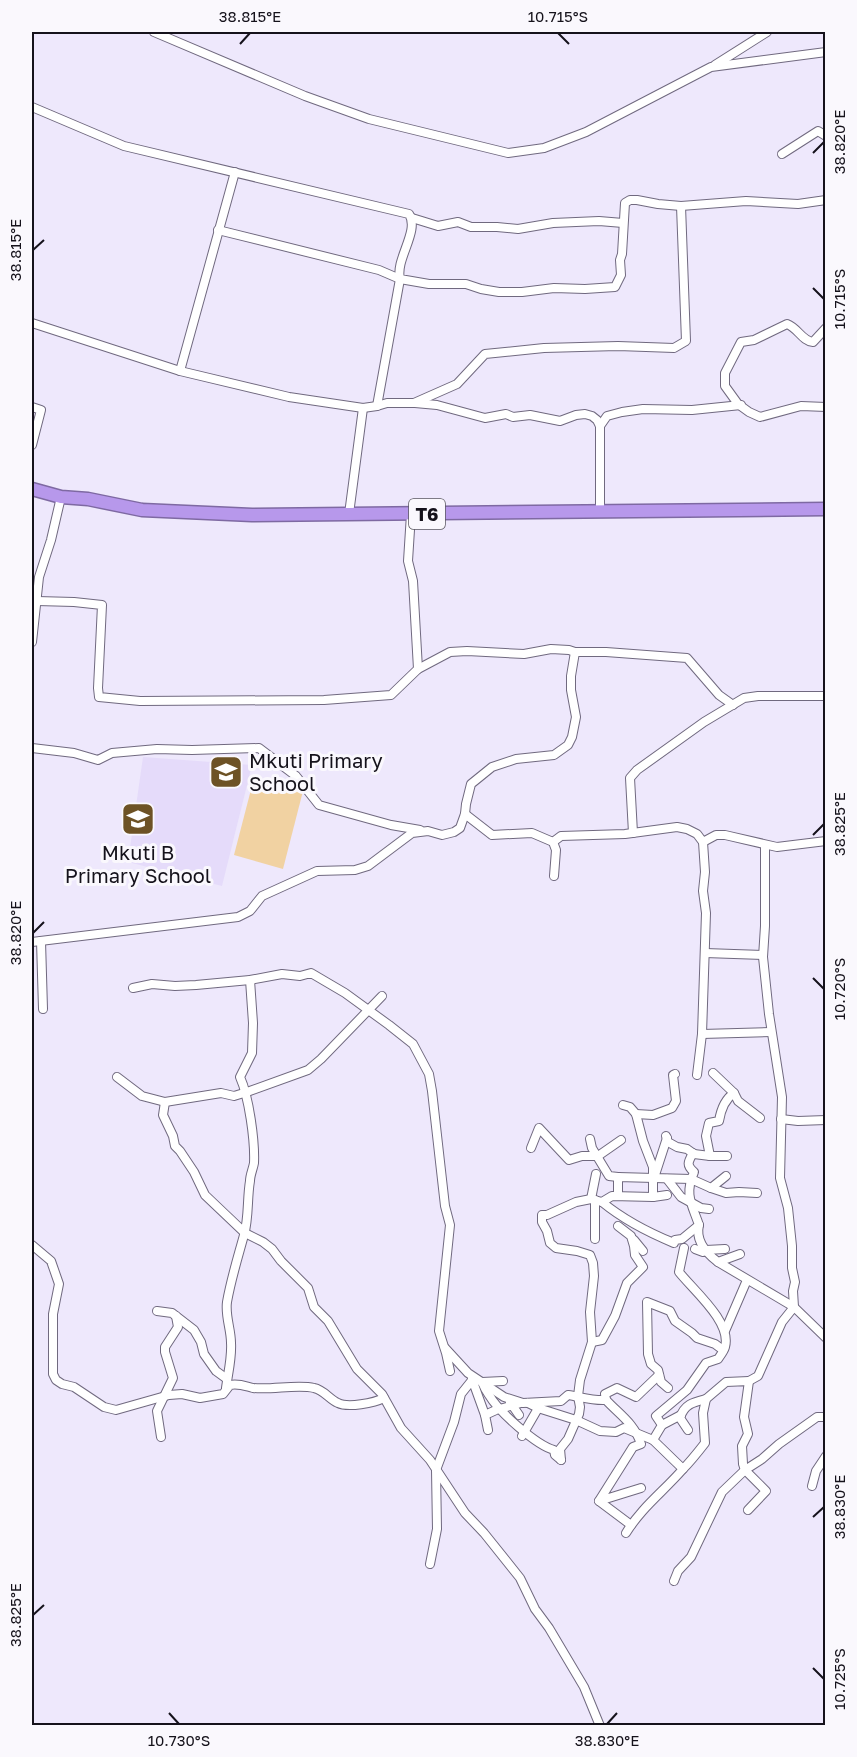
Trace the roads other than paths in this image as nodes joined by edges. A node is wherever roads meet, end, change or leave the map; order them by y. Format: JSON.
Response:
{"nodes":[{"id":1,"x":154,"y":32,"type":"edge"},
{"id":2,"x":767,"y":32,"type":"edge"},
{"id":3,"x":825,"y":52,"type":"edge"},
{"id":4,"x":711,"y":67,"type":"junction"},
{"id":5,"x":32,"y":107,"type":"edge"},
{"id":6,"x":825,"y":136,"type":"edge"},
{"id":7,"x":783,"y":154,"type":"dead end"},
{"id":8,"x":235,"y":172,"type":"junction"},
{"id":9,"x":825,"y":200,"type":"edge"},
{"id":10,"x":681,"y":206,"type":"junction"},
{"id":11,"x":412,"y":218,"type":"junction"},
{"id":12,"x":623,"y":223,"type":"junction"},
{"id":13,"x":218,"y":230,"type":"junction"},
{"id":14,"x":400,"y":279,"type":"junction"},
{"id":15,"x":32,"y":323,"type":"edge"},
{"id":16,"x":825,"y":328,"type":"edge"},
{"id":17,"x":180,"y":371,"type":"junction"},
{"id":18,"x":414,"y":403,"type":"junction"},
{"id":19,"x":741,"y":405,"type":"junction"},
{"id":20,"x":32,"y":406,"type":"edge"},
{"id":21,"x":378,"y":406,"type":"junction"},
{"id":22,"x":825,"y":407,"type":"edge"},
{"id":23,"x":363,"y":408,"type":"junction"},
{"id":24,"x":600,"y":426,"type":"junction"},
{"id":25,"x":32,"y":445,"type":"edge"},
{"id":26,"x":32,"y":489,"type":"edge"},
{"id":27,"x":61,"y":497,"type":"junction"},
{"id":28,"x":825,"y":509,"type":"edge"},
{"id":29,"x":600,"y":511,"type":"junction"},
{"id":30,"x":349,"y":514,"type":"junction"},
{"id":31,"x":411,"y":514,"type":"junction"},
{"id":32,"x":37,"y":601,"type":"junction"},
{"id":33,"x":32,"y":642,"type":"edge"},
{"id":34,"x":575,"y":652,"type":"junction"},
{"id":35,"x":418,"y":669,"type":"junction"},
{"id":36,"x":825,"y":696,"type":"edge"},
{"id":37,"x":733,"y":705,"type":"junction"},
{"id":38,"x":32,"y":748,"type":"edge"},
{"id":39,"x":465,"y":814,"type":"junction"},
{"id":40,"x":428,"y":831,"type":"junction"},
{"id":41,"x":633,"y":833,"type":"junction"},
{"id":42,"x":825,"y":841,"type":"edge"},
{"id":43,"x":553,"y":842,"type":"junction"},
{"id":44,"x":703,"y":842,"type":"junction"},
{"id":45,"x":765,"y":845,"type":"junction"},
{"id":46,"x":554,"y":876,"type":"dead end"},
{"id":47,"x":41,"y":941,"type":"junction"},
{"id":48,"x":32,"y":942,"type":"edge"},
{"id":49,"x":705,"y":953,"type":"junction"},
{"id":50,"x":763,"y":955,"type":"junction"},
{"id":51,"x":250,"y":981,"type":"junction"},
{"id":52,"x":133,"y":988,"type":"dead end"},
{"id":53,"x":382,"y":996,"type":"dead end"},
{"id":54,"x":369,"y":1009,"type":"junction"},
{"id":55,"x":44,"y":1010,"type":"dead end"},
{"id":56,"x":771,"y":1032,"type":"junction"},
{"id":57,"x":702,"y":1034,"type":"junction"},
{"id":58,"x":713,"y":1072,"type":"dead end"},
{"id":59,"x":675,"y":1074,"type":"dead end"},
{"id":60,"x":698,"y":1075,"type":"dead end"},
{"id":61,"x":117,"y":1077,"type":"dead end"},
{"id":62,"x":247,"y":1092,"type":"junction"},
{"id":63,"x":734,"y":1093,"type":"junction"},
{"id":64,"x":165,"y":1102,"type":"junction"},
{"id":65,"x":623,"y":1105,"type":"dead end"},
{"id":66,"x":636,"y":1114,"type":"junction"},
{"id":67,"x":760,"y":1118,"type":"dead end"},
{"id":68,"x":781,"y":1119,"type":"junction"},
{"id":69,"x":825,"y":1120,"type":"edge"},
{"id":70,"x":591,"y":1139,"type":"dead end"},
{"id":71,"x":621,"y":1140,"type":"dead end"},
{"id":72,"x":531,"y":1148,"type":"dead end"},
{"id":73,"x":693,"y":1153,"type":"junction"},
{"id":74,"x":598,"y":1156,"type":"junction"},
{"id":75,"x":710,"y":1156,"type":"junction"},
{"id":76,"x":727,"y":1156,"type":"dead end"},
{"id":77,"x":596,"y":1174,"type":"dead end"},
{"id":78,"x":726,"y":1176,"type":"dead end"},
{"id":79,"x":618,"y":1178,"type":"junction"},
{"id":80,"x":654,"y":1178,"type":"junction"},
{"id":81,"x":667,"y":1179,"type":"junction"},
{"id":82,"x":691,"y":1179,"type":"junction"},
{"id":83,"x":711,"y":1188,"type":"junction"},
{"id":84,"x":757,"y":1193,"type":"dead end"},
{"id":85,"x":668,"y":1195,"type":"dead end"},
{"id":86,"x":618,"y":1196,"type":"junction"},
{"id":87,"x":653,"y":1197,"type":"junction"},
{"id":88,"x":596,"y":1200,"type":"junction"},
{"id":89,"x":689,"y":1200,"type":"junction"},
{"id":90,"x":709,"y":1209,"type":"dead end"},
{"id":91,"x":699,"y":1225,"type":"junction"},
{"id":92,"x":618,"y":1226,"type":"dead end"},
{"id":93,"x":245,"y":1233,"type":"junction"},
{"id":94,"x":631,"y":1236,"type":"junction"},
{"id":95,"x":595,"y":1239,"type":"dead end"},
{"id":96,"x":32,"y":1245,"type":"edge"},
{"id":97,"x":684,"y":1248,"type":"dead end"},
{"id":98,"x":695,"y":1249,"type":"dead end"},
{"id":99,"x":725,"y":1249,"type":"dead end"},
{"id":100,"x":706,"y":1250,"type":"junction"},
{"id":101,"x":643,"y":1251,"type":"dead end"},
{"id":102,"x":740,"y":1254,"type":"dead end"},
{"id":103,"x":718,"y":1262,"type":"junction"},
{"id":104,"x":747,"y":1280,"type":"junction"},
{"id":105,"x":794,"y":1307,"type":"junction"},
{"id":106,"x":157,"y":1311,"type":"dead end"},
{"id":107,"x":176,"y":1316,"type":"junction"},
{"id":108,"x":725,"y":1331,"type":"junction"},
{"id":109,"x":825,"y":1338,"type":"edge"},
{"id":110,"x":592,"y":1342,"type":"junction"},
{"id":111,"x":444,"y":1347,"type":"junction"},
{"id":112,"x":723,"y":1350,"type":"junction"},
{"id":113,"x":450,"y":1371,"type":"dead end"},
{"id":114,"x":659,"y":1375,"type":"junction"},
{"id":115,"x":470,"y":1376,"type":"junction"},
{"id":116,"x":227,"y":1379,"type":"junction"},
{"id":117,"x":503,"y":1381,"type":"dead end"},
{"id":118,"x":749,"y":1381,"type":"junction"},
{"id":119,"x":482,"y":1382,"type":"junction"},
{"id":120,"x":226,"y":1388,"type":"junction"},
{"id":121,"x":668,"y":1388,"type":"dead end"},
{"id":122,"x":164,"y":1396,"type":"junction"},
{"id":123,"x":578,"y":1396,"type":"junction"},
{"id":124,"x":384,"y":1398,"type":"junction"},
{"id":125,"x":508,"y":1398,"type":"junction"},
{"id":126,"x":706,"y":1399,"type":"junction"},
{"id":127,"x":606,"y":1400,"type":"junction"},
{"id":128,"x":526,"y":1403,"type":"junction"},
{"id":129,"x":540,"y":1405,"type":"junction"},
{"id":130,"x":512,"y":1406,"type":"junction"},
{"id":131,"x":501,"y":1410,"type":"junction"},
{"id":132,"x":485,"y":1415,"type":"junction"},
{"id":133,"x":519,"y":1415,"type":"dead end"},
{"id":134,"x":681,"y":1415,"type":"junction"},
{"id":135,"x":825,"y":1417,"type":"edge"},
{"id":136,"x":576,"y":1419,"type":"junction"},
{"id":137,"x":662,"y":1425,"type":"junction"},
{"id":138,"x":488,"y":1430,"type":"dead end"},
{"id":139,"x":688,"y":1430,"type":"dead end"},
{"id":140,"x":523,"y":1434,"type":"junction"},
{"id":141,"x":638,"y":1434,"type":"junction"},
{"id":142,"x":161,"y":1437,"type":"dead end"},
{"id":143,"x":653,"y":1440,"type":"junction"},
{"id":144,"x":825,"y":1456,"type":"edge"},
{"id":145,"x":683,"y":1469,"type":"junction"},
{"id":146,"x":436,"y":1470,"type":"junction"},
{"id":147,"x":745,"y":1470,"type":"junction"},
{"id":148,"x":812,"y":1486,"type":"dead end"},
{"id":149,"x":641,"y":1488,"type":"dead end"},
{"id":150,"x":599,"y":1501,"type":"junction"},
{"id":151,"x":748,"y":1510,"type":"dead end"},
{"id":152,"x":430,"y":1564,"type":"dead end"},
{"id":153,"x":674,"y":1581,"type":"dead end"},
{"id":154,"x":600,"y":1725,"type":"edge"}],
"edges":[{"from":1,"to":4,"type":"street"},
{"from":2,"to":4,"type":"street"},
{"from":3,"to":4,"type":"street"},
{"from":5,"to":8,"type":"street"},
{"from":6,"to":7,"type":"street"},
{"from":8,"to":11,"type":"street"},
{"from":8,"to":13,"type":"street"},
{"from":9,"to":10,"type":"street"},
{"from":10,"to":12,"type":"street"},
{"from":10,"to":18,"type":"street"},
{"from":11,"to":12,"type":"street"},
{"from":11,"to":14,"type":"street"},
{"from":12,"to":14,"type":"street"},
{"from":13,"to":14,"type":"street"},
{"from":13,"to":17,"type":"street"},
{"from":14,"to":21,"type":"street"},
{"from":15,"to":17,"type":"street"},
{"from":16,"to":19,"type":"street"},
{"from":17,"to":23,"type":"street"},
{"from":18,"to":21,"type":"street"},
{"from":18,"to":24,"type":"street"},
{"from":19,"to":22,"type":"street"},
{"from":19,"to":24,"type":"street"},
{"from":20,"to":25,"type":"street"},
{"from":21,"to":23,"type":"street"},
{"from":23,"to":30,"type":"street"},
{"from":24,"to":29,"type":"street"},
{"from":26,"to":27,"type":"highway","number":"T6"},
{"from":27,"to":30,"type":"highway","number":"T6"},
{"from":27,"to":32,"type":"street"},
{"from":28,"to":29,"type":"highway","number":"T6"},
{"from":29,"to":31,"type":"highway","number":"T6"},
{"from":30,"to":31,"type":"highway","number":"T6"},
{"from":31,"to":35,"type":"street"},
{"from":32,"to":33,"type":"street"},
{"from":32,"to":35,"type":"street"},
{"from":34,"to":35,"type":"street"},
{"from":34,"to":37,"type":"street"},
{"from":34,"to":39,"type":"street"},
{"from":36,"to":37,"type":"street"},
{"from":37,"to":41,"type":"street"},
{"from":38,"to":40,"type":"street"},
{"from":39,"to":40,"type":"street"},
{"from":39,"to":43,"type":"street"},
{"from":40,"to":47,"type":"street"},
{"from":41,"to":43,"type":"street"},
{"from":41,"to":44,"type":"street"},
{"from":42,"to":45,"type":"street"},
{"from":43,"to":46,"type":"street"},
{"from":44,"to":45,"type":"street"},
{"from":44,"to":49,"type":"street"},
{"from":45,"to":50,"type":"street"},
{"from":47,"to":48,"type":"street"},
{"from":47,"to":55,"type":"street"},
{"from":49,"to":50,"type":"street"},
{"from":49,"to":57,"type":"street"},
{"from":50,"to":56,"type":"street"},
{"from":51,"to":52,"type":"street"},
{"from":51,"to":54,"type":"street"},
{"from":51,"to":62,"type":"street"},
{"from":53,"to":54,"type":"street"},
{"from":54,"to":62,"type":"street"},
{"from":54,"to":111,"type":"street"},
{"from":56,"to":57,"type":"street"},
{"from":56,"to":68,"type":"street"},
{"from":57,"to":60,"type":"street"},
{"from":58,"to":63,"type":"street"},
{"from":59,"to":66,"type":"street"},
{"from":61,"to":64,"type":"street"},
{"from":62,"to":64,"type":"street"},
{"from":62,"to":93,"type":"street"},
{"from":63,"to":67,"type":"street"},
{"from":63,"to":75,"type":"street"},
{"from":64,"to":93,"type":"street"},
{"from":65,"to":66,"type":"street"},
{"from":66,"to":80,"type":"street"},
{"from":68,"to":69,"type":"street"},
{"from":68,"to":105,"type":"street"},
{"from":70,"to":74,"type":"street"},
{"from":71,"to":74,"type":"street"},
{"from":72,"to":74,"type":"street"},
{"from":73,"to":75,"type":"street"},
{"from":73,"to":80,"type":"street"},
{"from":73,"to":82,"type":"street"},
{"from":74,"to":79,"type":"street"},
{"from":75,"to":76,"type":"street"},
{"from":77,"to":88,"type":"street"},
{"from":78,"to":83,"type":"street"},
{"from":79,"to":80,"type":"street"},
{"from":79,"to":86,"type":"street"},
{"from":80,"to":81,"type":"street"},
{"from":80,"to":87,"type":"street"},
{"from":81,"to":82,"type":"street"},
{"from":81,"to":89,"type":"street"},
{"from":82,"to":83,"type":"street"},
{"from":82,"to":89,"type":"street"},
{"from":83,"to":84,"type":"street"},
{"from":85,"to":87,"type":"street"},
{"from":86,"to":87,"type":"street"},
{"from":86,"to":88,"type":"street"},
{"from":88,"to":91,"type":"street"},
{"from":88,"to":95,"type":"street"},
{"from":88,"to":110,"type":"street"},
{"from":89,"to":90,"type":"street"},
{"from":89,"to":91,"type":"street"},
{"from":91,"to":100,"type":"street"},
{"from":92,"to":94,"type":"street"},
{"from":93,"to":116,"type":"street"},
{"from":93,"to":124,"type":"street"},
{"from":94,"to":101,"type":"street"},
{"from":94,"to":110,"type":"street"},
{"from":96,"to":122,"type":"street"},
{"from":97,"to":108,"type":"street"},
{"from":98,"to":100,"type":"street"},
{"from":99,"to":100,"type":"street"},
{"from":100,"to":103,"type":"street"},
{"from":102,"to":103,"type":"street"},
{"from":103,"to":104,"type":"street"},
{"from":104,"to":105,"type":"street"},
{"from":104,"to":108,"type":"street"},
{"from":105,"to":109,"type":"street"},
{"from":105,"to":118,"type":"street"},
{"from":106,"to":107,"type":"street"},
{"from":107,"to":116,"type":"street"},
{"from":107,"to":122,"type":"street"},
{"from":108,"to":112,"type":"street"},
{"from":110,"to":123,"type":"street"},
{"from":111,"to":113,"type":"street"},
{"from":111,"to":115,"type":"street"},
{"from":112,"to":114,"type":"street"},
{"from":112,"to":137,"type":"street"},
{"from":114,"to":121,"type":"street"},
{"from":114,"to":127,"type":"street"},
{"from":115,"to":119,"type":"street"},
{"from":115,"to":132,"type":"street"},
{"from":115,"to":146,"type":"street"},
{"from":116,"to":120,"type":"street"},
{"from":117,"to":119,"type":"street"},
{"from":118,"to":126,"type":"street"},
{"from":118,"to":147,"type":"street"},
{"from":119,"to":125,"type":"street"},
{"from":119,"to":131,"type":"street"},
{"from":120,"to":122,"type":"street"},
{"from":120,"to":124,"type":"street"},
{"from":122,"to":142,"type":"street"},
{"from":123,"to":127,"type":"street"},
{"from":123,"to":129,"type":"street"},
{"from":123,"to":136,"type":"street"},
{"from":124,"to":146,"type":"street"},
{"from":125,"to":128,"type":"street"},
{"from":125,"to":130,"type":"street"},
{"from":126,"to":134,"type":"street"},
{"from":126,"to":145,"type":"street"},
{"from":127,"to":141,"type":"street"},
{"from":128,"to":129,"type":"street"},
{"from":128,"to":130,"type":"street"},
{"from":129,"to":136,"type":"street"},
{"from":129,"to":140,"type":"street"},
{"from":130,"to":131,"type":"street"},
{"from":130,"to":133,"type":"street"},
{"from":131,"to":132,"type":"street"},
{"from":131,"to":140,"type":"street"},
{"from":132,"to":138,"type":"street"},
{"from":134,"to":137,"type":"street"},
{"from":134,"to":139,"type":"street"},
{"from":135,"to":147,"type":"street"},
{"from":136,"to":140,"type":"street"},
{"from":136,"to":141,"type":"street"},
{"from":137,"to":143,"type":"street"},
{"from":141,"to":143,"type":"street"},
{"from":141,"to":150,"type":"street"},
{"from":143,"to":145,"type":"street"},
{"from":144,"to":148,"type":"street"},
{"from":145,"to":150,"type":"street"},
{"from":146,"to":152,"type":"street"},
{"from":146,"to":154,"type":"street"},
{"from":147,"to":151,"type":"street"},
{"from":147,"to":153,"type":"street"},
{"from":149,"to":150,"type":"street"}]}
